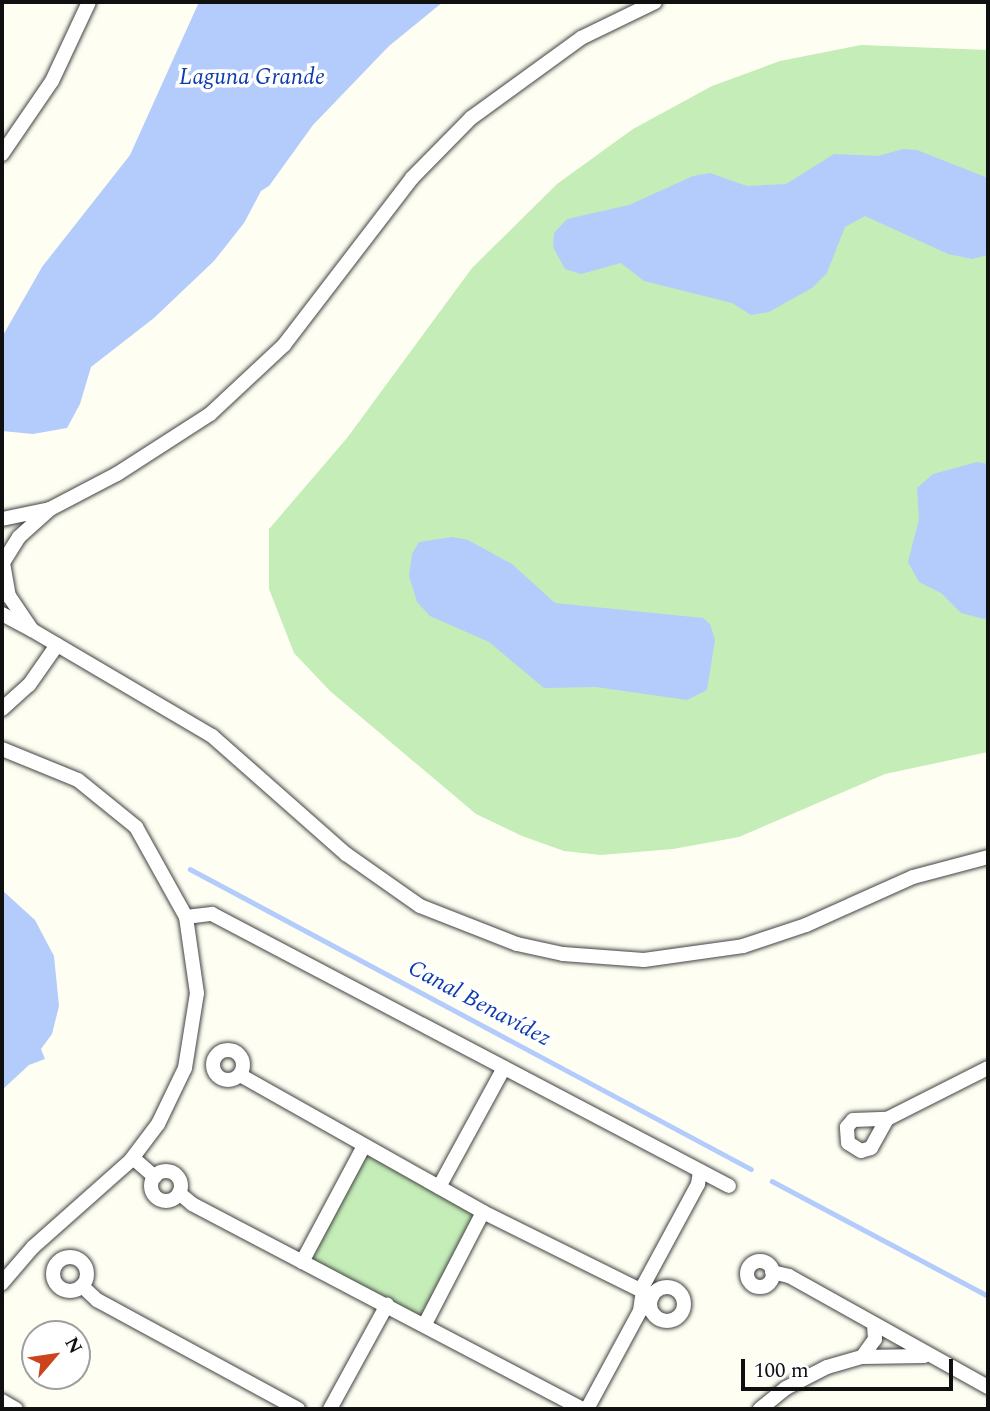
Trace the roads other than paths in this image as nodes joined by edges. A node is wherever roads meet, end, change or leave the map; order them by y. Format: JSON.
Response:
{"nodes":[{"id":1,"x":89,"y":2,"type":"edge"},
{"id":2,"x":654,"y":2,"type":"edge"},
{"id":3,"x":2,"y":155,"type":"edge"},
{"id":4,"x":50,"y":509,"type":"junction"},
{"id":5,"x":2,"y":519,"type":"edge"},
{"id":6,"x":2,"y":543,"type":"edge"},
{"id":7,"x":2,"y":564,"type":"edge"},
{"id":8,"x":2,"y":614,"type":"edge"},
{"id":9,"x":32,"y":630,"type":"junction"},
{"id":10,"x":57,"y":645,"type":"junction"},
{"id":11,"x":2,"y":709,"type":"edge"},
{"id":12,"x":5,"y":748,"type":"edge"},
{"id":13,"x":988,"y":857,"type":"edge"},
{"id":14,"x":186,"y":917,"type":"junction"},
{"id":15,"x":504,"y":1068,"type":"junction"},
{"id":16,"x":988,"y":1068,"type":"edge"},
{"id":17,"x":240,"y":1075,"type":"dead end"},
{"id":18,"x":887,"y":1119,"type":"dead end"},
{"id":19,"x":365,"y":1146,"type":"junction"},
{"id":20,"x":133,"y":1158,"type":"junction"},
{"id":21,"x":700,"y":1171,"type":"junction"},
{"id":22,"x":155,"y":1177,"type":"junction"},
{"id":23,"x":729,"y":1186,"type":"dead end"},
{"id":24,"x":439,"y":1187,"type":"junction"},
{"id":25,"x":179,"y":1193,"type":"junction"},
{"id":26,"x":483,"y":1212,"type":"junction"},
{"id":27,"x":302,"y":1262,"type":"junction"},
{"id":28,"x":772,"y":1272,"type":"dead end"},
{"id":29,"x":2,"y":1283,"type":"edge"},
{"id":30,"x":82,"y":1286,"type":"dead end"},
{"id":31,"x":647,"y":1294,"type":"junction"},
{"id":32,"x":387,"y":1305,"type":"junction"},
{"id":33,"x":425,"y":1324,"type":"junction"},
{"id":34,"x":874,"y":1325,"type":"junction"},
{"id":35,"x":862,"y":1357,"type":"junction"},
{"id":36,"x":933,"y":1357,"type":"junction"},
{"id":37,"x":988,"y":1387,"type":"edge"},
{"id":38,"x":2,"y":1401,"type":"edge"},
{"id":39,"x":16,"y":1409,"type":"edge"},
{"id":40,"x":298,"y":1409,"type":"edge"},
{"id":41,"x":330,"y":1409,"type":"edge"},
{"id":42,"x":585,"y":1409,"type":"edge"},
{"id":43,"x":761,"y":1409,"type":"edge"}],
"edges":[{"from":1,"to":3,"type":"street"},
{"from":2,"to":4,"type":"street"},
{"from":4,"to":5,"type":"street"},
{"from":4,"to":7,"type":"street"},
{"from":6,"to":7,"type":"street"},
{"from":7,"to":9,"type":"street"},
{"from":8,"to":9,"type":"street"},
{"from":9,"to":10,"type":"street"},
{"from":10,"to":11,"type":"street"},
{"from":10,"to":13,"type":"street"},
{"from":12,"to":14,"type":"street"},
{"from":14,"to":15,"type":"street"},
{"from":14,"to":20,"type":"street"},
{"from":15,"to":21,"type":"street"},
{"from":15,"to":24,"type":"street"},
{"from":16,"to":18,"type":"street"},
{"from":17,"to":19,"type":"street"},
{"from":19,"to":24,"type":"street"},
{"from":19,"to":27,"type":"street"},
{"from":20,"to":22,"type":"street"},
{"from":20,"to":29,"type":"street"},
{"from":21,"to":23,"type":"street"},
{"from":21,"to":31,"type":"street"},
{"from":22,"to":25,"type":"street"},
{"from":22,"to":25,"type":"street"},
{"from":24,"to":26,"type":"street"},
{"from":25,"to":27,"type":"street"},
{"from":26,"to":31,"type":"street"},
{"from":26,"to":33,"type":"street"},
{"from":27,"to":32,"type":"street"},
{"from":28,"to":34,"type":"street"},
{"from":30,"to":40,"type":"street"},
{"from":31,"to":42,"type":"street"},
{"from":32,"to":33,"type":"street"},
{"from":32,"to":41,"type":"street"},
{"from":33,"to":42,"type":"street"},
{"from":34,"to":35,"type":"street"},
{"from":34,"to":36,"type":"street"},
{"from":35,"to":36,"type":"street"},
{"from":35,"to":43,"type":"street"},
{"from":36,"to":37,"type":"street"},
{"from":38,"to":39,"type":"street"}]}
